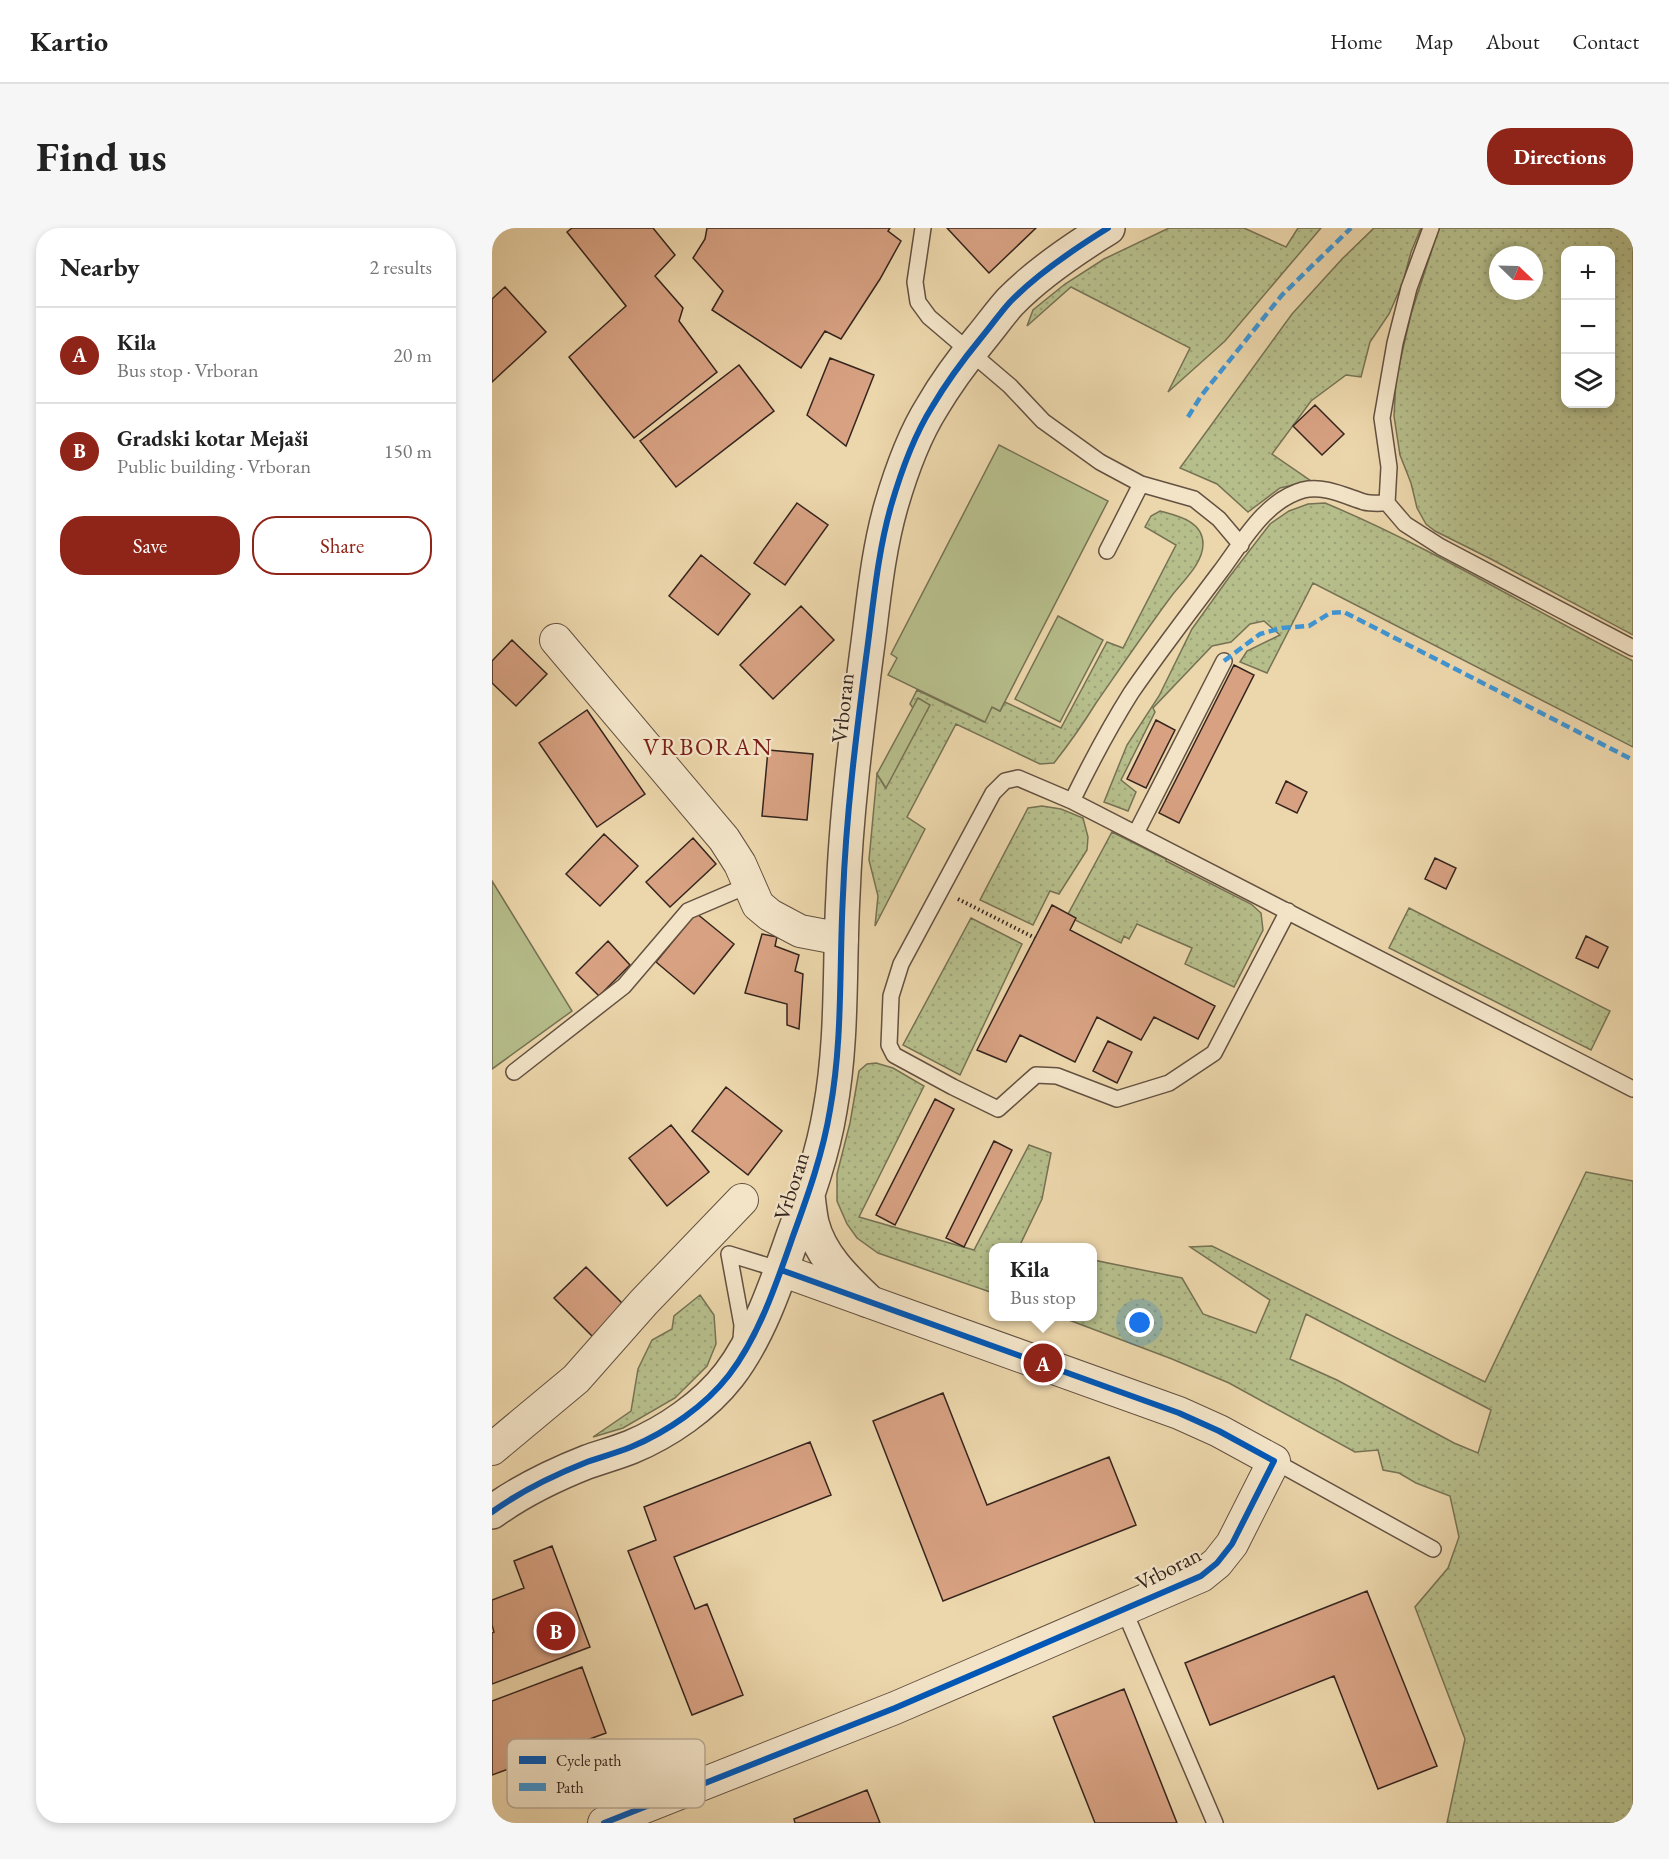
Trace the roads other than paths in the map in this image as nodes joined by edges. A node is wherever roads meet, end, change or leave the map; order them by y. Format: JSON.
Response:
{"nodes":[{"id":1,"x":923,"y":228,"type":"edge"},
{"id":2,"x":1108,"y":228,"type":"edge"},
{"id":3,"x":1431,"y":228,"type":"edge"},
{"id":4,"x":971,"y":351,"type":"junction"},
{"id":5,"x":1141,"y":484,"type":"junction"},
{"id":6,"x":1387,"y":504,"type":"junction"},
{"id":7,"x":1241,"y":544,"type":"junction"},
{"id":8,"x":1107,"y":551,"type":"dead end"},
{"id":9,"x":556,"y":640,"type":"dead end"},
{"id":10,"x":1633,"y":648,"type":"edge"},
{"id":11,"x":1224,"y":661,"type":"dead end"},
{"id":12,"x":1072,"y":801,"type":"junction"},
{"id":13,"x":1136,"y":833,"type":"junction"},
{"id":14,"x":749,"y":885,"type":"junction"},
{"id":15,"x":1288,"y":911,"type":"junction"},
{"id":16,"x":842,"y":939,"type":"junction"},
{"id":17,"x":514,"y":1072,"type":"dead end"},
{"id":18,"x":1633,"y":1089,"type":"edge"},
{"id":19,"x":808,"y":1195,"type":"junction"},
{"id":20,"x":742,"y":1200,"type":"dead end"},
{"id":21,"x":781,"y":1270,"type":"junction"},
{"id":22,"x":867,"y":1300,"type":"junction"},
{"id":23,"x":739,"y":1361,"type":"junction"},
{"id":24,"x":492,"y":1449,"type":"edge"},
{"id":25,"x":1274,"y":1461,"type":"junction"},
{"id":26,"x":492,"y":1512,"type":"edge"},
{"id":27,"x":1433,"y":1549,"type":"dead end"},
{"id":28,"x":1124,"y":1610,"type":"junction"},
{"id":29,"x":705,"y":1783,"type":"edge"},
{"id":30,"x":642,"y":1808,"type":"edge"},
{"id":31,"x":604,"y":1823,"type":"edge"},
{"id":32,"x":1215,"y":1823,"type":"edge"}],
"edges":[{"from":1,"to":4,"type":"lane"},
{"from":2,"to":4,"type":"street","name":"Vrboran"},
{"from":3,"to":6,"type":"lane"},
{"from":4,"to":5,"type":"lane"},
{"from":4,"to":16,"type":"street","name":"Vrboran"},
{"from":5,"to":7,"type":"lane"},
{"from":5,"to":8,"type":"lane"},
{"from":6,"to":7,"type":"lane"},
{"from":6,"to":10,"type":"lane"},
{"from":7,"to":12,"type":"lane"},
{"from":9,"to":14,"type":"street"},
{"from":11,"to":13,"type":"lane"},
{"from":12,"to":13,"type":"lane"},
{"from":12,"to":15,"type":"lane"},
{"from":13,"to":15,"type":"lane"},
{"from":14,"to":16,"type":"street"},
{"from":14,"to":17,"type":"lane"},
{"from":15,"to":18,"type":"lane"},
{"from":16,"to":19,"type":"street","name":"Vrboran"},
{"from":19,"to":21,"type":"street","name":"Vrboran"},
{"from":19,"to":22,"type":"street"},
{"from":20,"to":24,"type":"street"},
{"from":21,"to":22,"type":"street"},
{"from":21,"to":23,"type":"street","name":"Vrboran"},
{"from":21,"to":23,"type":"lane"},
{"from":22,"to":25,"type":"street"},
{"from":23,"to":26,"type":"street","name":"Vrboran"},
{"from":25,"to":27,"type":"lane"},
{"from":25,"to":28,"type":"street","name":"Vrboran"},
{"from":28,"to":29,"type":"street","name":"Vrboran"},
{"from":28,"to":32,"type":"lane"},
{"from":30,"to":31,"type":"street","name":"Vrboran"}]}
